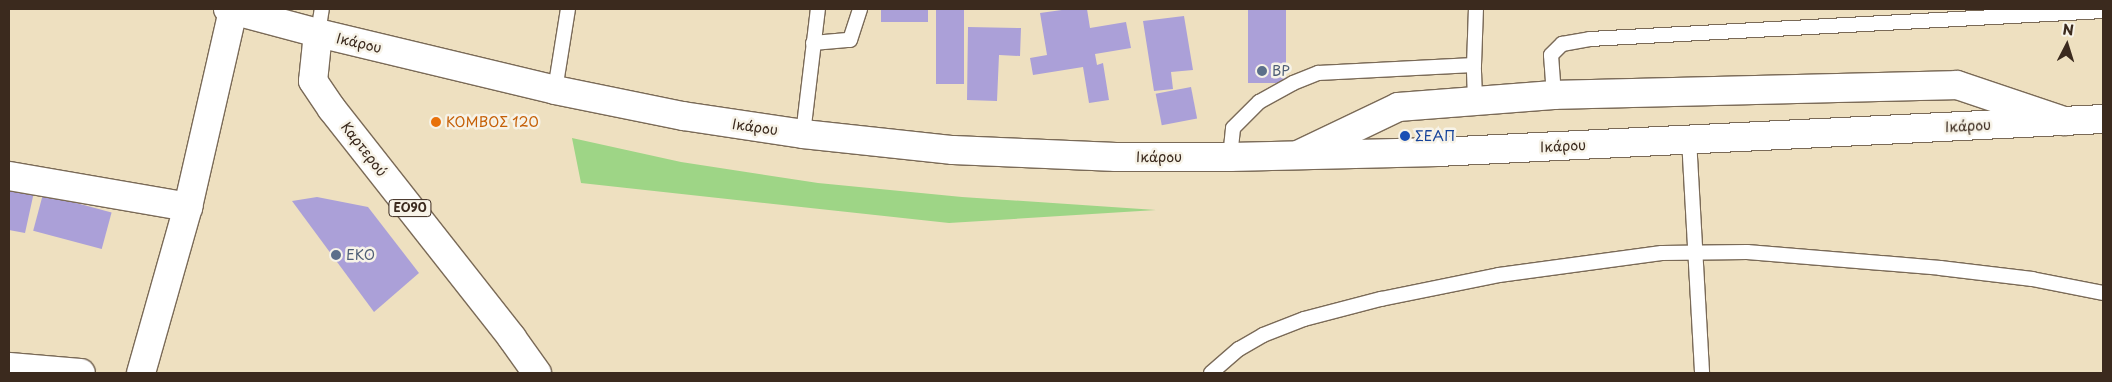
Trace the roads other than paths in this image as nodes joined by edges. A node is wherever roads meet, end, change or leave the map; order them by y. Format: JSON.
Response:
{"nodes":[{"id":1,"x":568,"y":9,"type":"edge"},
{"id":2,"x":818,"y":9,"type":"edge"},
{"id":3,"x":860,"y":9,"type":"edge"},
{"id":4,"x":1476,"y":9,"type":"edge"},
{"id":5,"x":243,"y":11,"type":"edge"},
{"id":6,"x":2103,"y":11,"type":"edge"},
{"id":7,"x":320,"y":21,"type":"edge"},
{"id":8,"x":813,"y":43,"type":"junction"},
{"id":9,"x":1474,"y":64,"type":"junction"},
{"id":10,"x":555,"y":90,"type":"junction"},
{"id":11,"x":1554,"y":95,"type":"junction"},
{"id":12,"x":1475,"y":100,"type":"junction"},
{"id":13,"x":2103,"y":119,"type":"edge"},
{"id":14,"x":2064,"y":121,"type":"junction"},
{"id":15,"x":803,"y":134,"type":"junction"},
{"id":16,"x":1689,"y":139,"type":"junction"},
{"id":17,"x":1298,"y":155,"type":"junction"},
{"id":18,"x":1230,"y":157,"type":"junction"},
{"id":19,"x":9,"y":176,"type":"edge"},
{"id":20,"x":188,"y":207,"type":"junction"},
{"id":21,"x":1696,"y":250,"type":"junction"},
{"id":22,"x":2103,"y":293,"type":"edge"},
{"id":23,"x":9,"y":367,"type":"edge"},
{"id":24,"x":81,"y":373,"type":"edge"},
{"id":25,"x":141,"y":373,"type":"edge"},
{"id":26,"x":537,"y":373,"type":"edge"},
{"id":27,"x":1211,"y":373,"type":"edge"},
{"id":28,"x":1702,"y":373,"type":"edge"}],
"edges":[{"from":1,"to":10,"type":"lane"},
{"from":2,"to":8,"type":"lane"},
{"from":3,"to":8,"type":"lane"},
{"from":4,"to":9,"type":"lane"},
{"from":5,"to":7,"type":"main road","name":"Ικάρου"},
{"from":5,"to":20,"type":"main road"},
{"from":6,"to":11,"type":"lane"},
{"from":7,"to":10,"type":"main road","name":"Ικάρου"},
{"from":7,"to":26,"type":"main road","name":"Καρτερού","number":"ΕΟ90"},
{"from":8,"to":15,"type":"lane"},
{"from":9,"to":12,"type":"lane"},
{"from":9,"to":18,"type":"lane"},
{"from":10,"to":15,"type":"main road","name":"Ικάρου"},
{"from":11,"to":12,"type":"main road"},
{"from":11,"to":14,"type":"main road"},
{"from":12,"to":17,"type":"main road"},
{"from":13,"to":14,"type":"main road","name":"Ικάρου"},
{"from":14,"to":16,"type":"main road","name":"Ικάρου"},
{"from":15,"to":18,"type":"main road","name":"Ικάρου"},
{"from":16,"to":17,"type":"main road","name":"Ικάρου"},
{"from":16,"to":21,"type":"lane"},
{"from":17,"to":18,"type":"main road","name":"Ικάρου"},
{"from":19,"to":20,"type":"main road"},
{"from":20,"to":25,"type":"main road"},
{"from":21,"to":22,"type":"lane"},
{"from":21,"to":27,"type":"lane"},
{"from":21,"to":28,"type":"lane"},
{"from":23,"to":24,"type":"main road"}]}
